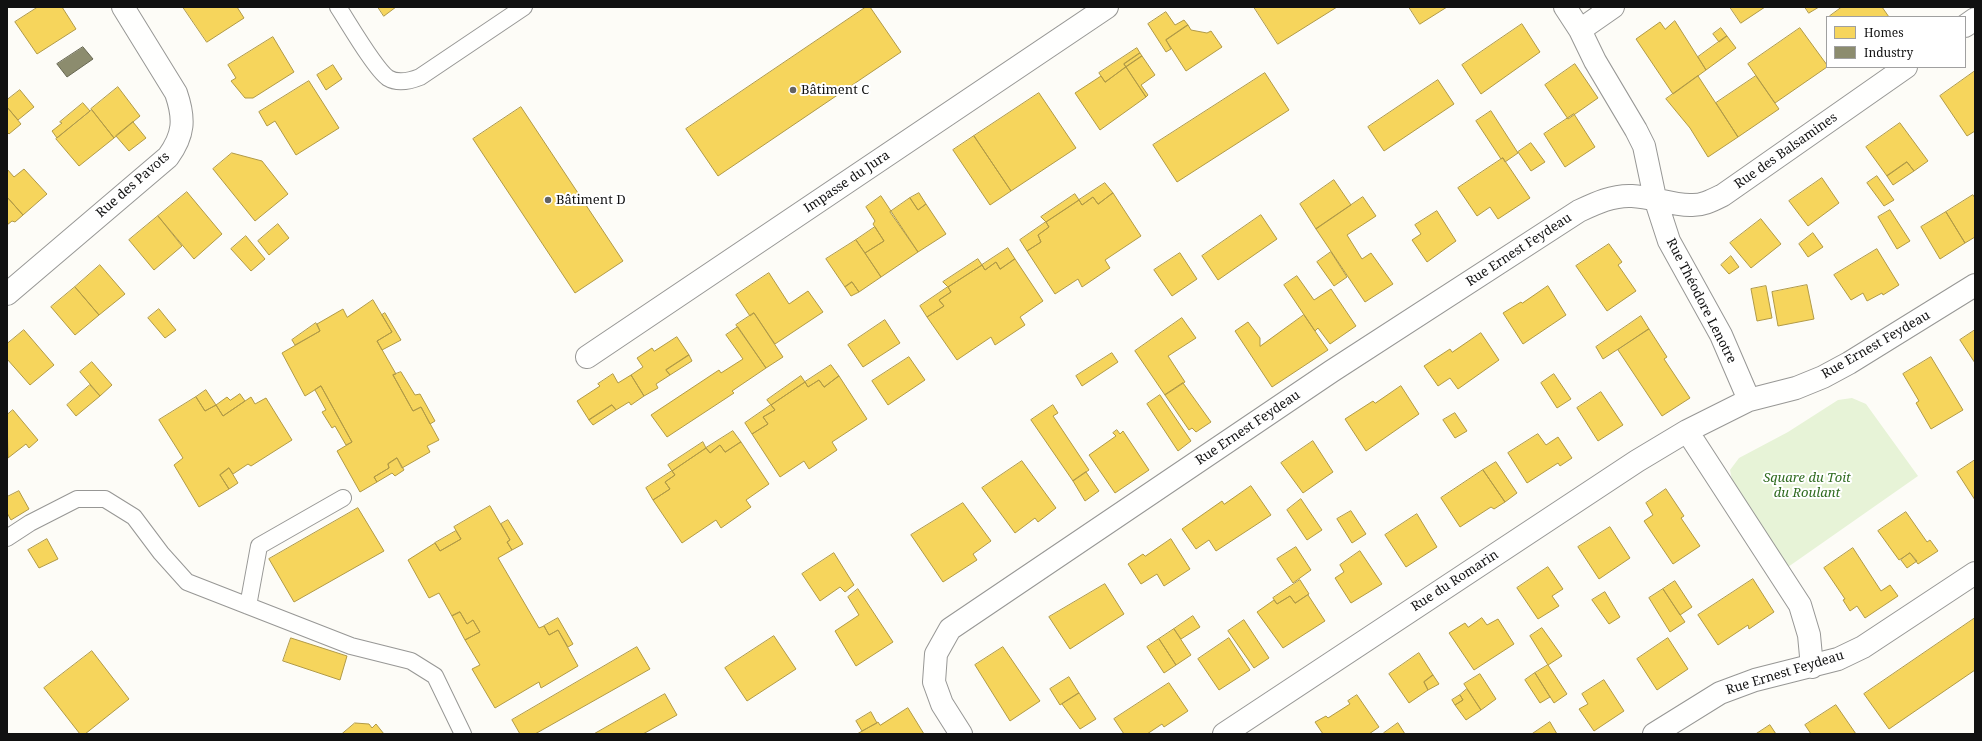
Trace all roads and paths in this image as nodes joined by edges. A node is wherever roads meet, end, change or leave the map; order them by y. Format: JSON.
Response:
{"nodes":[{"id":1,"x":123,"y":7,"type":"edge"},
{"id":2,"x":338,"y":7,"type":"edge"},
{"id":3,"x":524,"y":7,"type":"edge"},
{"id":4,"x":1107,"y":7,"type":"edge"},
{"id":5,"x":1565,"y":7,"type":"edge"},
{"id":6,"x":1613,"y":7,"type":"edge"},
{"id":7,"x":1975,"y":19,"type":"edge"},
{"id":8,"x":1966,"y":25,"type":"edge"},
{"id":9,"x":1580,"y":30,"type":"junction"},
{"id":10,"x":1905,"y":68,"type":"edge"},
{"id":11,"x":1655,"y":198,"type":"junction"},
{"id":12,"x":1975,"y":285,"type":"edge"},
{"id":13,"x":7,"y":294,"type":"edge"},
{"id":14,"x":588,"y":357,"type":"dead end"},
{"id":15,"x":1749,"y":400,"type":"junction"},
{"id":16,"x":1687,"y":431,"type":"junction"},
{"id":17,"x":342,"y":498,"type":"dead end"},
{"id":18,"x":7,"y":538,"type":"edge"},
{"id":19,"x":1975,"y":572,"type":"edge"},
{"id":20,"x":248,"y":606,"type":"junction"},
{"id":21,"x":1812,"y":667,"type":"junction"},
{"id":22,"x":463,"y":734,"type":"edge"},
{"id":23,"x":961,"y":734,"type":"edge"},
{"id":24,"x":1224,"y":734,"type":"edge"},
{"id":25,"x":1654,"y":734,"type":"edge"}],
"edges":[{"from":1,"to":13,"type":"street","name":"Rue des Pavots"},
{"from":2,"to":3,"type":"lane"},
{"from":4,"to":14,"type":"street","name":"Impasse du Jura"},
{"from":5,"to":9,"type":"street","name":"Rue Théodore Lenotre"},
{"from":6,"to":9,"type":"street"},
{"from":7,"to":8,"type":"street"},
{"from":9,"to":11,"type":"street","name":"Rue Théodore Lenotre"},
{"from":10,"to":11,"type":"street","name":"Rue des Balsamines"},
{"from":11,"to":15,"type":"street","name":"Rue Théodore Lenotre"},
{"from":11,"to":23,"type":"street","name":"Rue Ernest Feydeau"},
{"from":12,"to":15,"type":"street","name":"Rue Ernest Feydeau"},
{"from":15,"to":16,"type":"street","name":"Rue du Romarin"},
{"from":16,"to":21,"type":"street"},
{"from":16,"to":24,"type":"street","name":"Rue du Romarin"},
{"from":17,"to":20,"type":"lane"},
{"from":18,"to":20,"type":"lane"},
{"from":19,"to":21,"type":"street","name":"Rue Ernest Feydeau"},
{"from":20,"to":22,"type":"lane"},
{"from":21,"to":25,"type":"street","name":"Rue Ernest Feydeau"}]}
